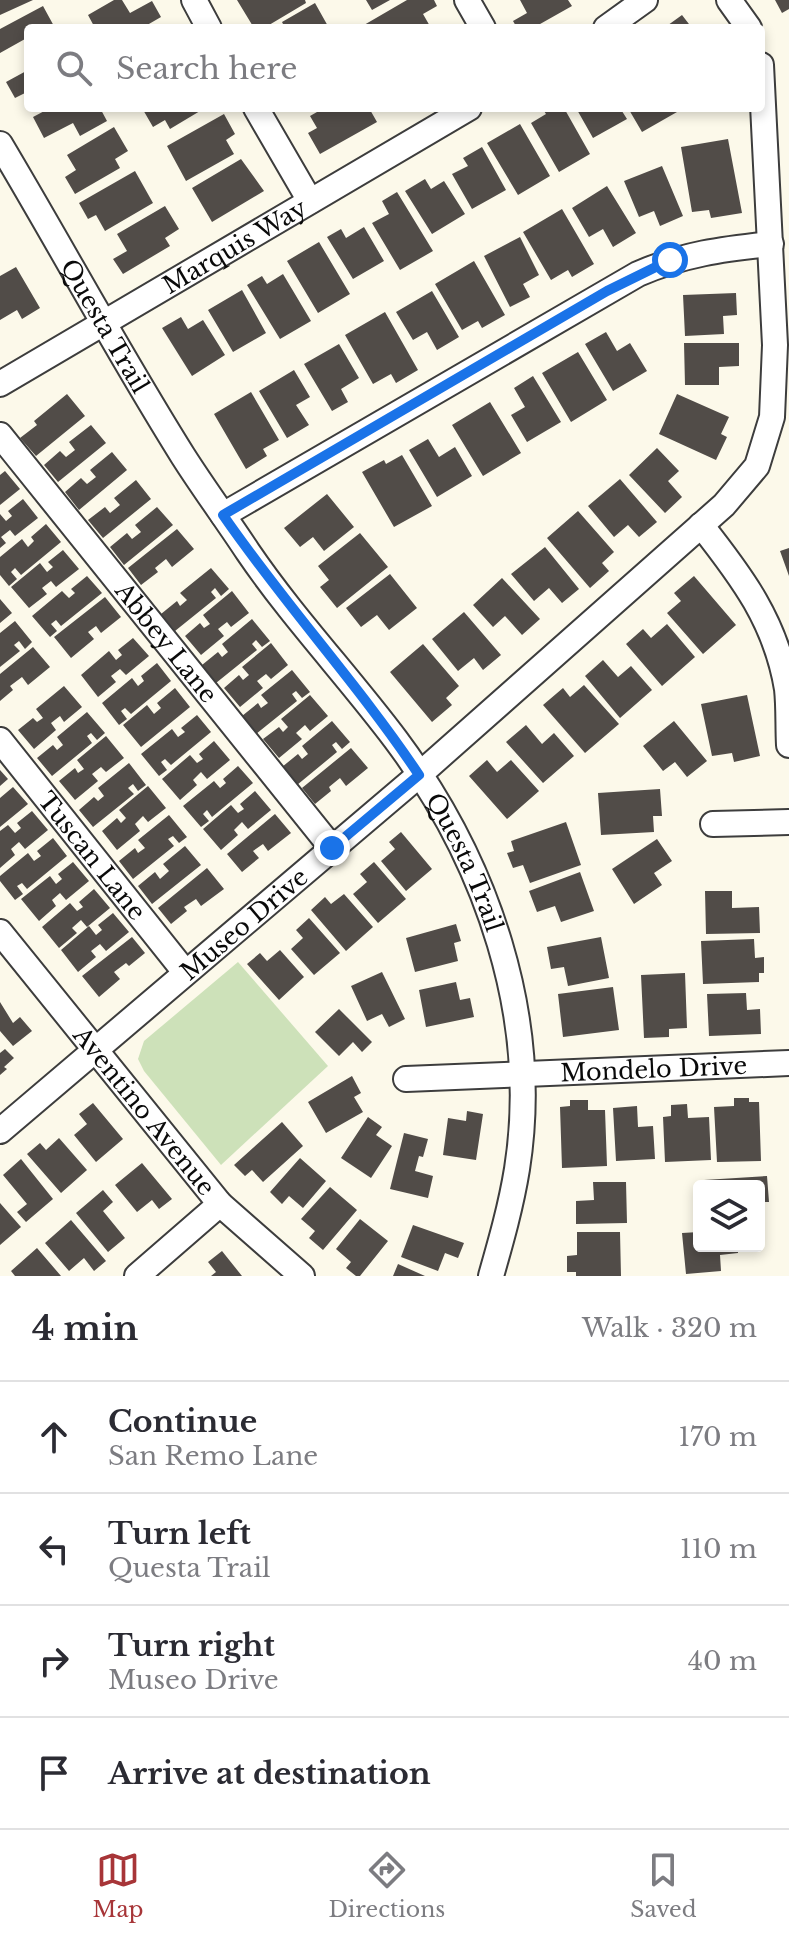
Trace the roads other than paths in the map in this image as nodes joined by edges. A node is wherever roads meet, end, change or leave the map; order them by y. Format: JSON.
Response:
{"nodes":[{"id":1,"x":194,"y":0,"type":"edge"},
{"id":2,"x":467,"y":0,"type":"edge"},
{"id":3,"x":645,"y":0,"type":"edge"},
{"id":4,"x":729,"y":0,"type":"edge"},
{"id":5,"x":207,"y":24,"type":"edge"},
{"id":6,"x":481,"y":24,"type":"edge"},
{"id":7,"x":612,"y":24,"type":"edge"},
{"id":8,"x":746,"y":24,"type":"edge"},
{"id":9,"x":258,"y":112,"type":"edge"},
{"id":10,"x":462,"y":112,"type":"edge"},
{"id":11,"x":764,"y":112,"type":"edge"},
{"id":12,"x":0,"y":144,"type":"edge"},
{"id":13,"x":310,"y":201,"type":"junction"},
{"id":14,"x":771,"y":244,"type":"junction"},
{"id":15,"x":104,"y":322,"type":"junction"},
{"id":16,"x":0,"y":384,"type":"edge"},
{"id":17,"x":0,"y":435,"type":"edge"},
{"id":18,"x":223,"y":515,"type":"junction"},
{"id":19,"x":701,"y":525,"type":"junction"},
{"id":20,"x":0,"y":740,"type":"edge"},
{"id":21,"x":789,"y":745,"type":"edge"},
{"id":22,"x":419,"y":775,"type":"junction"},
{"id":23,"x":789,"y":822,"type":"edge"},
{"id":24,"x":713,"y":824,"type":"dead end"},
{"id":25,"x":332,"y":848,"type":"junction"},
{"id":26,"x":4,"y":946,"type":"edge"},
{"id":27,"x":185,"y":972,"type":"junction"},
{"id":28,"x":94,"y":1051,"type":"junction"},
{"id":29,"x":789,"y":1063,"type":"edge"},
{"id":30,"x":521,"y":1076,"type":"junction"},
{"id":31,"x":406,"y":1079,"type":"dead end"},
{"id":32,"x":0,"y":1131,"type":"edge"},
{"id":33,"x":220,"y":1204,"type":"junction"},
{"id":34,"x":137,"y":1276,"type":"edge"},
{"id":35,"x":302,"y":1276,"type":"edge"},
{"id":36,"x":491,"y":1276,"type":"edge"}],
"edges":[{"from":1,"to":5,"type":"street"},
{"from":2,"to":6,"type":"street"},
{"from":3,"to":7,"type":"street"},
{"from":4,"to":8,"type":"street"},
{"from":9,"to":13,"type":"street"},
{"from":10,"to":13,"type":"street","name":"Marquis Way"},
{"from":11,"to":14,"type":"street","name":"Museo Drive"},
{"from":12,"to":15,"type":"street","name":"Questa Trail"},
{"from":13,"to":15,"type":"street","name":"Marquis Way"},
{"from":14,"to":18,"type":"street"},
{"from":14,"to":19,"type":"street","name":"Museo Drive"},
{"from":15,"to":16,"type":"street","name":"Marquis Way"},
{"from":15,"to":18,"type":"street","name":"Questa Trail"},
{"from":17,"to":25,"type":"street","name":"Abbey Lane"},
{"from":18,"to":22,"type":"street","name":"Questa Trail"},
{"from":19,"to":21,"type":"street"},
{"from":19,"to":22,"type":"street","name":"Museo Drive"},
{"from":20,"to":27,"type":"street","name":"Tuscan Lane"},
{"from":22,"to":25,"type":"street","name":"Museo Drive"},
{"from":22,"to":30,"type":"street","name":"Questa Trail"},
{"from":23,"to":24,"type":"street"},
{"from":25,"to":27,"type":"street","name":"Museo Drive"},
{"from":26,"to":28,"type":"street","name":"Aventino Avenue"},
{"from":27,"to":28,"type":"street","name":"Museo Drive"},
{"from":28,"to":32,"type":"street","name":"Museo Drive"},
{"from":28,"to":33,"type":"street","name":"Aventino Avenue"},
{"from":29,"to":30,"type":"street","name":"Mondelo Drive"},
{"from":30,"to":31,"type":"street","name":"Mondelo Drive"},
{"from":30,"to":36,"type":"street","name":"Questa Trail"},
{"from":33,"to":34,"type":"street"},
{"from":33,"to":35,"type":"street","name":"Aventino Avenue"}]}
